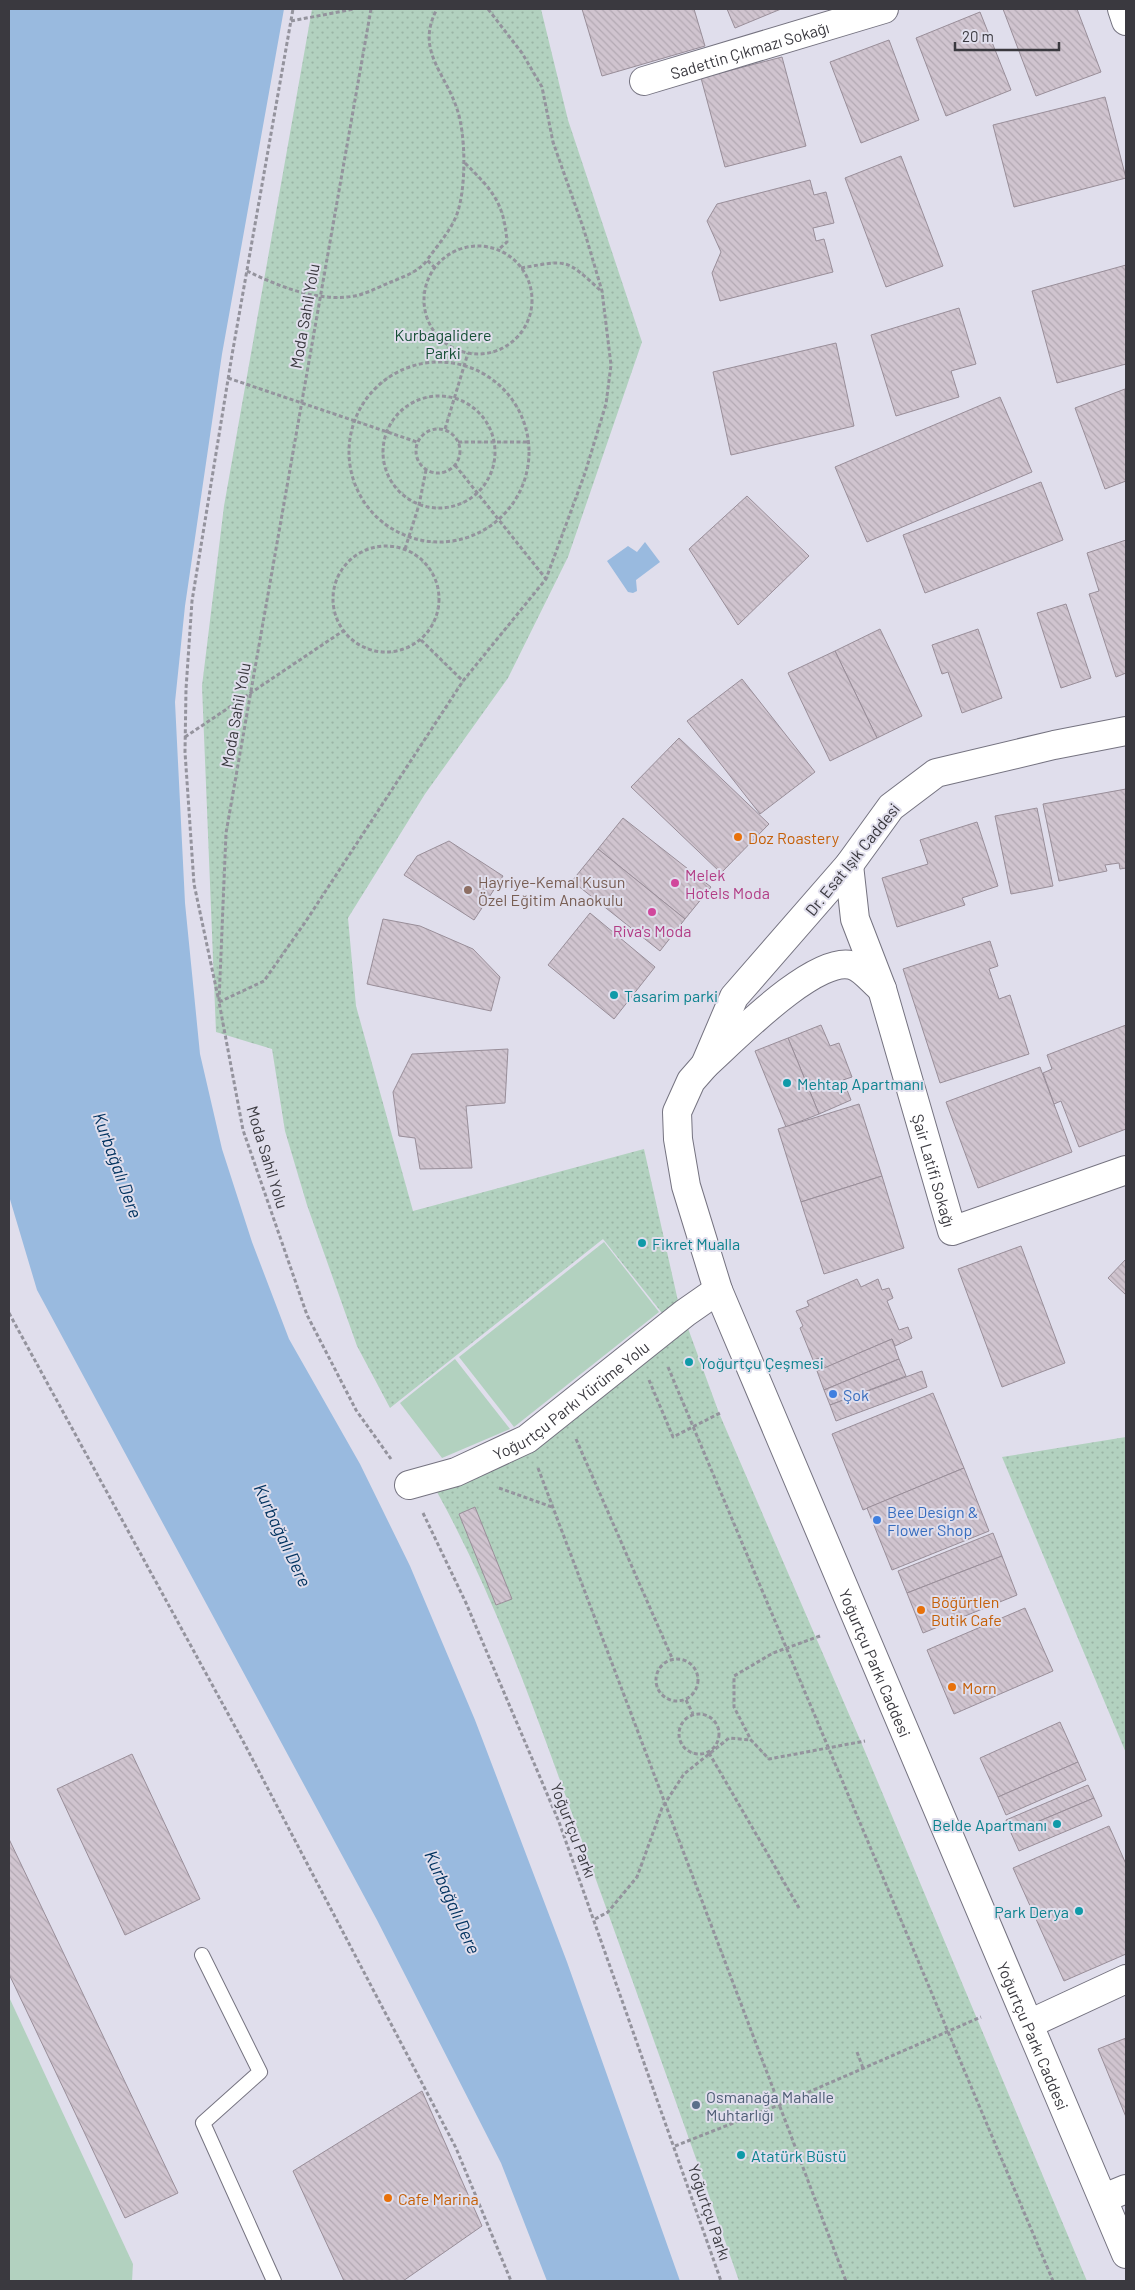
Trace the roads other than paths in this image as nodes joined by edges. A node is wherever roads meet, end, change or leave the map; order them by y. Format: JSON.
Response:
{"nodes":[{"id":1,"x":884,"y":9,"type":"edge"},
{"id":2,"x":1122,"y":9,"type":"edge"},
{"id":3,"x":1126,"y":21,"type":"edge"},
{"id":4,"x":644,"y":81,"type":"dead end"},
{"id":5,"x":1126,"y":731,"type":"edge"},
{"id":6,"x":849,"y":865,"type":"junction"},
{"id":7,"x":882,"y":988,"type":"junction"},
{"id":8,"x":704,"y":1065,"type":"junction"},
{"id":9,"x":1126,"y":1170,"type":"edge"},
{"id":10,"x":718,"y":1290,"type":"junction"},
{"id":11,"x":409,"y":1485,"type":"road end"},
{"id":12,"x":202,"y":1955,"type":"dead end"},
{"id":13,"x":1126,"y":1979,"type":"edge"},
{"id":14,"x":1028,"y":2024,"type":"junction"},
{"id":15,"x":1115,"y":2194,"type":"edge"},
{"id":16,"x":1126,"y":2254,"type":"edge"},
{"id":17,"x":274,"y":2281,"type":"edge"}],
"edges":[{"from":1,"to":4,"type":"street","name":"Sadettin Çıkmazı Sokağı"},
{"from":2,"to":3,"type":"street"},
{"from":5,"to":6,"type":"street","name":"Dr. Esat Işık Caddesi"},
{"from":6,"to":7,"type":"street","name":"Şair Latifi Sokağı"},
{"from":6,"to":8,"type":"street","name":"Dr. Esat Işık Caddesi"},
{"from":7,"to":8,"type":"street"},
{"from":7,"to":9,"type":"street","name":"Şair Latifi Sokağı"},
{"from":8,"to":10,"type":"street","name":"Yoğurtçu Parkı Caddesi"},
{"from":10,"to":11,"type":"street","name":"Yoğurtçu Parkı Yürüme Yolu"},
{"from":10,"to":14,"type":"street","name":"Yoğurtçu Parkı Caddesi"},
{"from":12,"to":17,"type":"lane"},
{"from":13,"to":14,"type":"street"},
{"from":14,"to":15,"type":"street","name":"Yoğurtçu Parkı Caddesi"},
{"from":15,"to":16,"type":"street","name":"Yoğurtçu Parkı Caddesi"}]}
